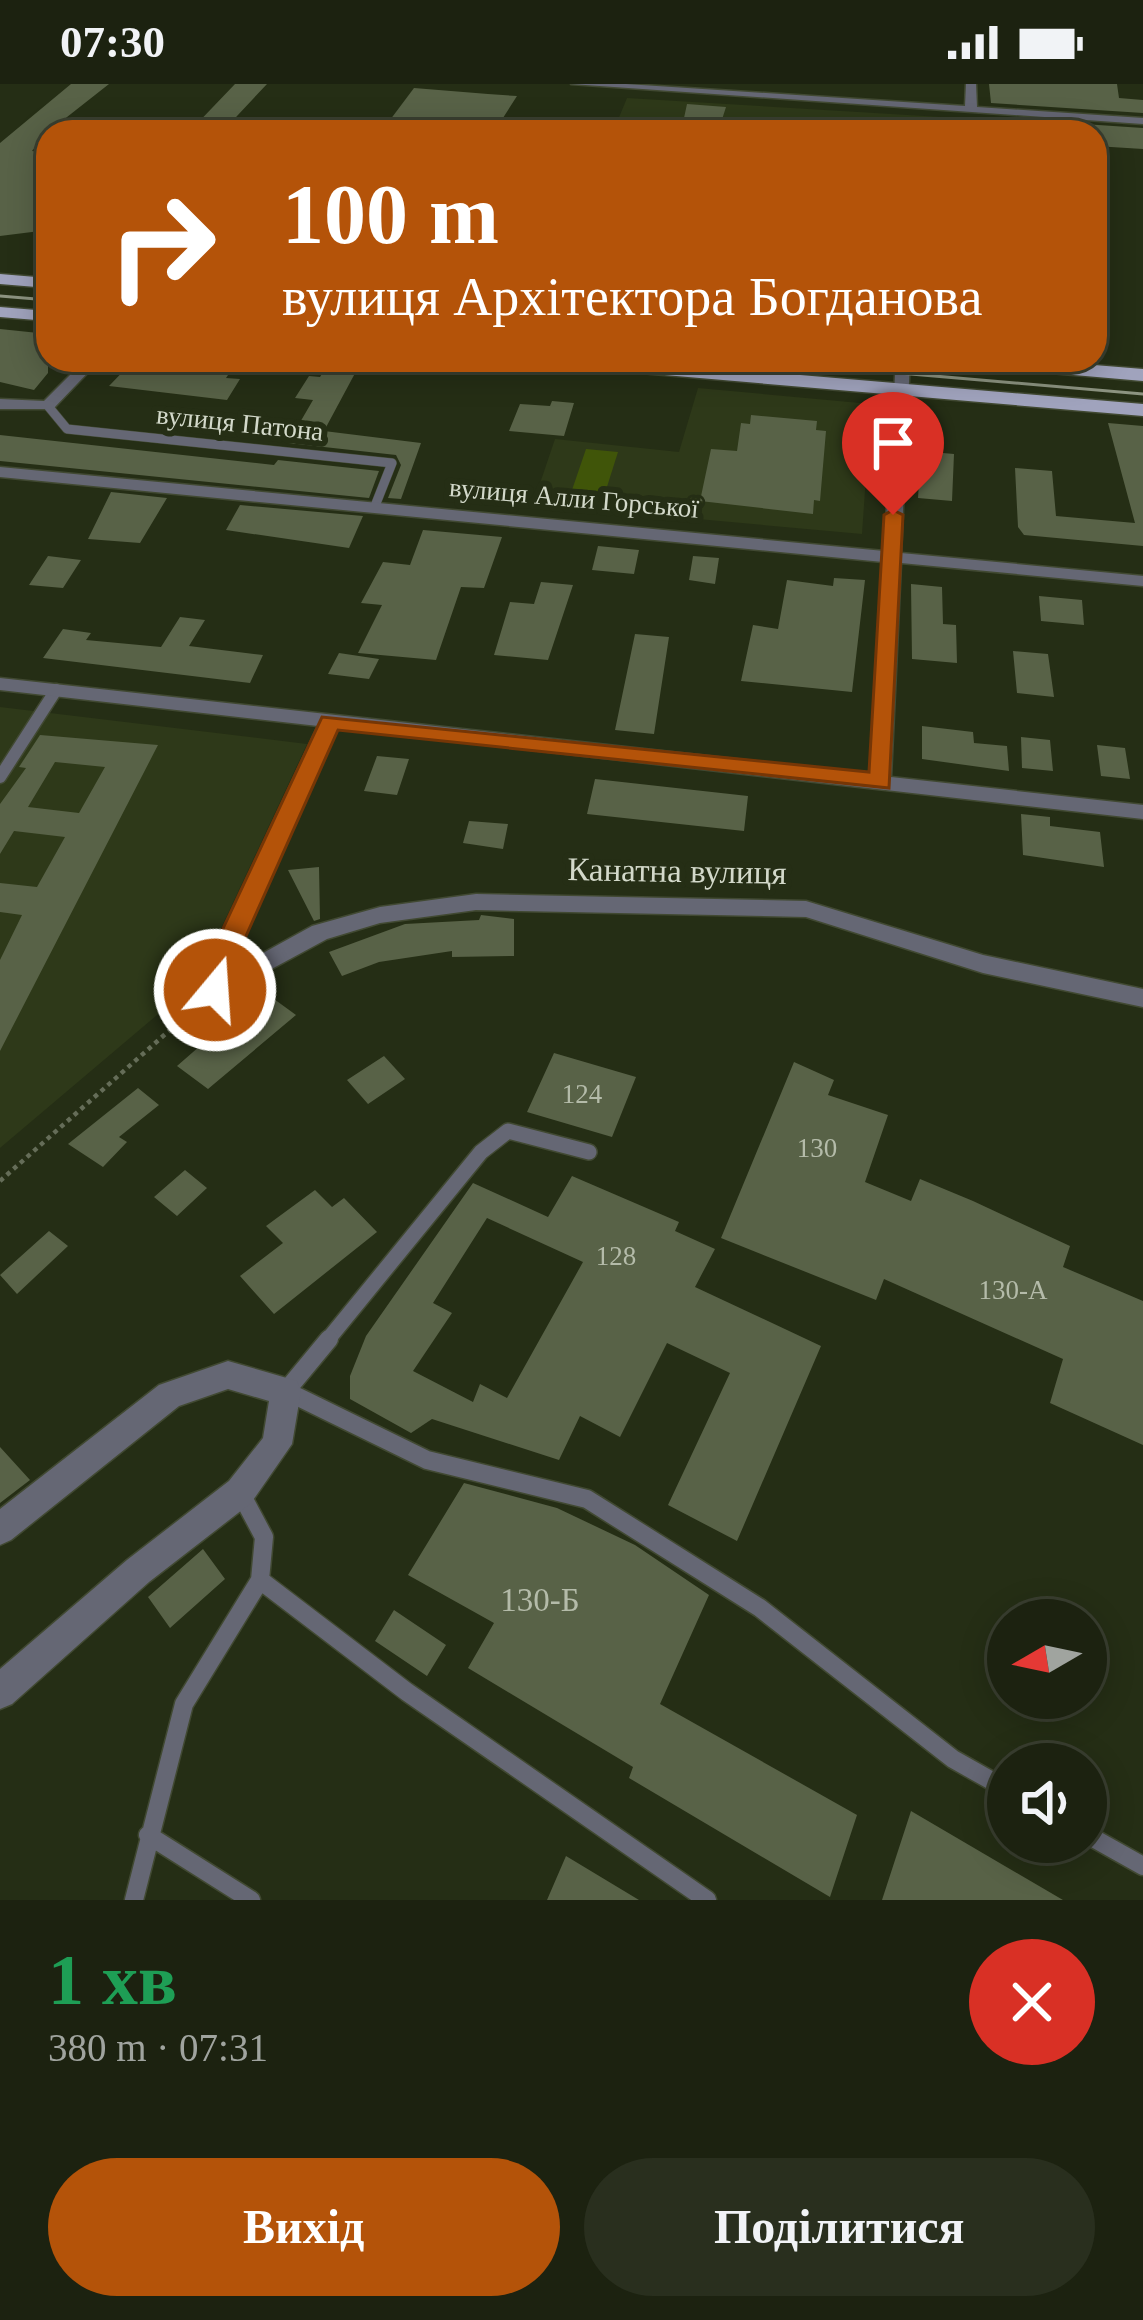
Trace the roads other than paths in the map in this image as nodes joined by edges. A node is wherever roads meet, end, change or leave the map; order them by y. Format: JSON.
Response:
{"nodes":[{"id":1,"x":576,"y":84,"type":"edge"},
{"id":2,"x":908,"y":84,"type":"edge"},
{"id":3,"x":970,"y":84,"type":"edge"},
{"id":4,"x":907,"y":106,"type":"junction"},
{"id":5,"x":971,"y":110,"type":"junction"},
{"id":6,"x":1143,"y":121,"type":"edge"},
{"id":7,"x":0,"y":279,"type":"edge"},
{"id":8,"x":36,"y":282,"type":"edge"},
{"id":9,"x":0,"y":312,"type":"edge"},
{"id":10,"x":36,"y":315,"type":"edge"},
{"id":11,"x":1107,"y":371,"type":"edge"},
{"id":12,"x":82,"y":372,"type":"edge"},
{"id":13,"x":700,"y":372,"type":"edge"},
{"id":14,"x":901,"y":372,"type":"edge"},
{"id":15,"x":1143,"y":374,"type":"edge"},
{"id":16,"x":899,"y":389,"type":"junction"},
{"id":17,"x":0,"y":404,"type":"edge"},
{"id":18,"x":49,"y":406,"type":"junction"},
{"id":19,"x":1143,"y":410,"type":"edge"},
{"id":20,"x":0,"y":472,"type":"edge"},
{"id":21,"x":375,"y":506,"type":"junction"},
{"id":22,"x":892,"y":556,"type":"junction"},
{"id":23,"x":1143,"y":581,"type":"edge"},
{"id":24,"x":0,"y":684,"type":"edge"},
{"id":25,"x":56,"y":690,"type":"junction"},
{"id":26,"x":330,"y":722,"type":"junction"},
{"id":27,"x":0,"y":777,"type":"edge"},
{"id":28,"x":880,"y":782,"type":"junction"},
{"id":29,"x":1143,"y":812,"type":"edge"},
{"id":30,"x":1143,"y":998,"type":"edge"},
{"id":31,"x":589,"y":1152,"type":"dead end"},
{"id":32,"x":286,"y":1391,"type":"junction"},
{"id":33,"x":240,"y":1492,"type":"junction"},
{"id":34,"x":0,"y":1529,"type":"edge"},
{"id":35,"x":260,"y":1580,"type":"junction"},
{"id":36,"x":0,"y":1692,"type":"edge"},
{"id":37,"x":987,"y":1778,"type":"edge"},
{"id":38,"x":148,"y":1835,"type":"junction"},
{"id":39,"x":1107,"y":1846,"type":"edge"},
{"id":40,"x":1143,"y":1866,"type":"edge"},
{"id":41,"x":134,"y":1900,"type":"edge"},
{"id":42,"x":251,"y":1900,"type":"edge"},
{"id":43,"x":707,"y":1900,"type":"edge"}],
"edges":[{"from":1,"to":4,"type":"street"},
{"from":2,"to":4,"type":"street"},
{"from":3,"to":5,"type":"street"},
{"from":4,"to":5,"type":"street"},
{"from":5,"to":6,"type":"street"},
{"from":7,"to":8,"type":"main road"},
{"from":9,"to":10,"type":"main road"},
{"from":11,"to":15,"type":"main road"},
{"from":12,"to":18,"type":"street"},
{"from":13,"to":16,"type":"main road"},
{"from":14,"to":16,"type":"street"},
{"from":16,"to":19,"type":"main road"},
{"from":16,"to":22,"type":"street"},
{"from":17,"to":18,"type":"street","name":"вулиця Патона"},
{"from":18,"to":21,"type":"lane","name":"вулиця Патона"},
{"from":20,"to":21,"type":"street","name":"вулиця Алли Горської"},
{"from":21,"to":22,"type":"street","name":"вулиця Алли Горської"},
{"from":22,"to":23,"type":"street","name":"вулиця Алли Горської"},
{"from":22,"to":28,"type":"street"},
{"from":24,"to":25,"type":"street"},
{"from":25,"to":26,"type":"street"},
{"from":25,"to":27,"type":"lane"},
{"from":26,"to":28,"type":"street"},
{"from":26,"to":30,"type":"street","name":"Канатна вулиця"},
{"from":28,"to":29,"type":"street"},
{"from":31,"to":32,"type":"lane"},
{"from":32,"to":33,"type":"street"},
{"from":32,"to":34,"type":"street"},
{"from":32,"to":37,"type":"lane"},
{"from":33,"to":35,"type":"lane"},
{"from":33,"to":36,"type":"street"},
{"from":35,"to":38,"type":"lane"},
{"from":35,"to":43,"type":"lane"},
{"from":38,"to":41,"type":"lane"},
{"from":38,"to":42,"type":"lane"},
{"from":39,"to":40,"type":"lane"}]}
